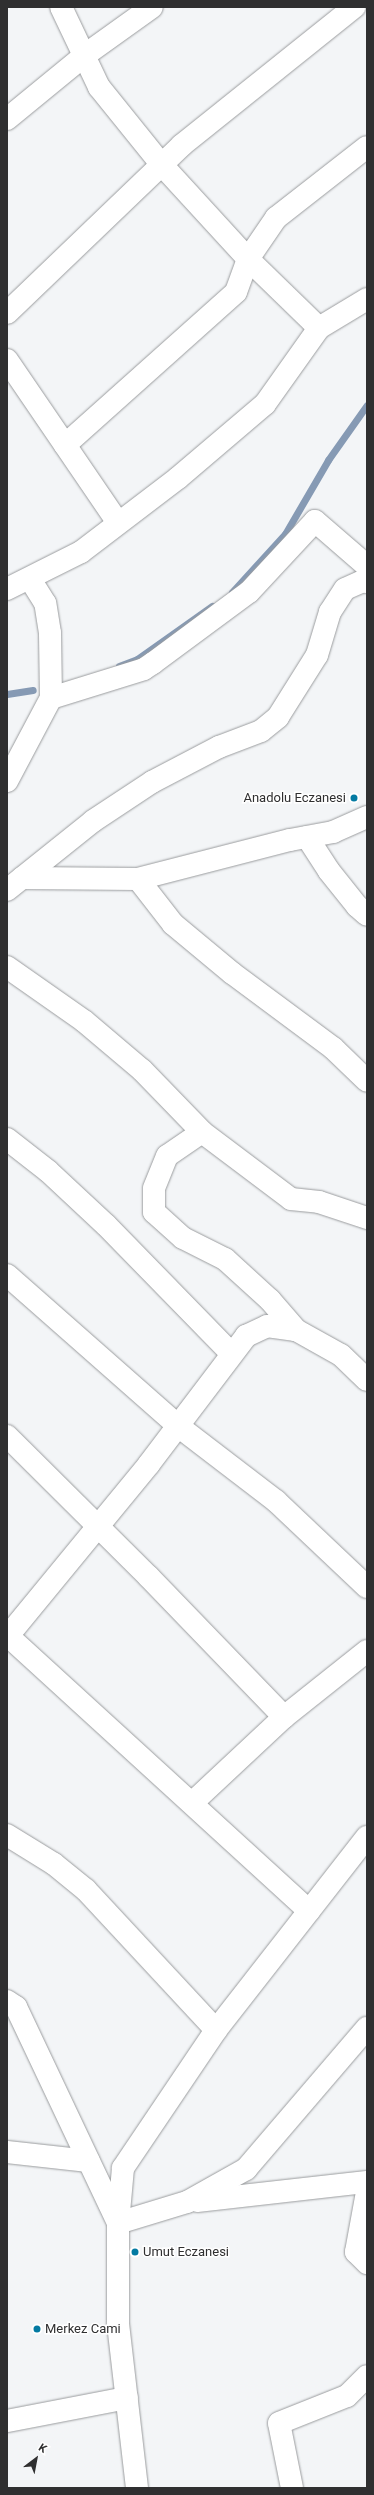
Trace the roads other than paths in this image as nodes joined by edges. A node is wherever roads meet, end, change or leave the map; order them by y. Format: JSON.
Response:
{"nodes":[{"id":1,"x":61,"y":7,"type":"edge"},
{"id":2,"x":152,"y":7,"type":"edge"},
{"id":3,"x":354,"y":7,"type":"edge"},
{"id":4,"x":85,"y":55,"type":"junction"},
{"id":5,"x":7,"y":119,"type":"edge"},
{"id":6,"x":367,"y":146,"type":"edge"},
{"id":7,"x":162,"y":165,"type":"junction"},
{"id":8,"x":248,"y":259,"type":"junction"},
{"id":9,"x":367,"y":299,"type":"edge"},
{"id":10,"x":7,"y":313,"type":"edge"},
{"id":11,"x":319,"y":328,"type":"junction"},
{"id":12,"x":7,"y":360,"type":"edge"},
{"id":13,"x":65,"y":445,"type":"junction"},
{"id":14,"x":118,"y":523,"type":"junction"},
{"id":15,"x":367,"y":566,"type":"edge"},
{"id":16,"x":30,"y":579,"type":"junction"},
{"id":17,"x":367,"y":582,"type":"edge"},
{"id":18,"x":8,"y":587,"type":"edge"},
{"id":19,"x":51,"y":698,"type":"junction"},
{"id":20,"x":7,"y":781,"type":"edge"},
{"id":21,"x":367,"y":817,"type":"edge"},
{"id":22,"x":307,"y":837,"type":"junction"},
{"id":23,"x":138,"y":879,"type":"junction"},
{"id":24,"x":14,"y":884,"type":"edge"},
{"id":25,"x":367,"y":915,"type":"edge"},
{"id":26,"x":7,"y":967,"type":"edge"},
{"id":27,"x":367,"y":1081,"type":"edge"},
{"id":28,"x":202,"y":1132,"type":"junction"},
{"id":29,"x":7,"y":1139,"type":"edge"},
{"id":30,"x":367,"y":1218,"type":"edge"},
{"id":31,"x":7,"y":1275,"type":"edge"},
{"id":32,"x":296,"y":1330,"type":"junction"},
{"id":33,"x":231,"y":1353,"type":"junction"},
{"id":34,"x":367,"y":1380,"type":"edge"},
{"id":35,"x":178,"y":1426,"type":"junction"},
{"id":36,"x":7,"y":1436,"type":"edge"},
{"id":37,"x":98,"y":1525,"type":"junction"},
{"id":38,"x":367,"y":1587,"type":"edge"},
{"id":39,"x":7,"y":1636,"type":"edge"},
{"id":40,"x":367,"y":1651,"type":"edge"},
{"id":41,"x":284,"y":1716,"type":"junction"},
{"id":42,"x":192,"y":1803,"type":"junction"},
{"id":43,"x":367,"y":1837,"type":"edge"},
{"id":44,"x":8,"y":1838,"type":"edge"},
{"id":45,"x":309,"y":1912,"type":"junction"},
{"id":46,"x":7,"y":2001,"type":"edge"},
{"id":47,"x":367,"y":2028,"type":"edge"},
{"id":48,"x":216,"y":2030,"type":"junction"},
{"id":49,"x":7,"y":2152,"type":"edge"},
{"id":50,"x":88,"y":2160,"type":"junction"},
{"id":51,"x":367,"y":2182,"type":"edge"},
{"id":52,"x":367,"y":2192,"type":"edge"},
{"id":53,"x":187,"y":2202,"type":"junction"},
{"id":54,"x":118,"y":2222,"type":"junction"},
{"id":55,"x":367,"y":2263,"type":"edge"},
{"id":56,"x":367,"y":2376,"type":"edge"},
{"id":57,"x":127,"y":2398,"type":"junction"},
{"id":58,"x":7,"y":2421,"type":"edge"},
{"id":59,"x":137,"y":2488,"type":"edge"},
{"id":60,"x":292,"y":2488,"type":"edge"}],
"edges":[{"from":1,"to":4,"type":"street"},
{"from":2,"to":4,"type":"street"},
{"from":3,"to":7,"type":"street"},
{"from":4,"to":5,"type":"street"},
{"from":4,"to":7,"type":"street"},
{"from":6,"to":8,"type":"street"},
{"from":7,"to":8,"type":"street"},
{"from":7,"to":10,"type":"street"},
{"from":8,"to":11,"type":"street"},
{"from":8,"to":13,"type":"street"},
{"from":9,"to":11,"type":"street"},
{"from":11,"to":14,"type":"street"},
{"from":12,"to":13,"type":"street"},
{"from":13,"to":14,"type":"street"},
{"from":14,"to":16,"type":"street"},
{"from":15,"to":19,"type":"street"},
{"from":16,"to":18,"type":"street"},
{"from":16,"to":19,"type":"street"},
{"from":17,"to":24,"type":"street"},
{"from":19,"to":20,"type":"street"},
{"from":21,"to":22,"type":"street"},
{"from":22,"to":23,"type":"street"},
{"from":22,"to":25,"type":"street"},
{"from":23,"to":24,"type":"street"},
{"from":23,"to":27,"type":"street"},
{"from":26,"to":28,"type":"street"},
{"from":28,"to":30,"type":"street"},
{"from":28,"to":32,"type":"street"},
{"from":29,"to":33,"type":"street"},
{"from":31,"to":35,"type":"street"},
{"from":32,"to":33,"type":"street"},
{"from":32,"to":34,"type":"street"},
{"from":33,"to":35,"type":"street"},
{"from":35,"to":37,"type":"street"},
{"from":35,"to":38,"type":"street"},
{"from":36,"to":37,"type":"street"},
{"from":37,"to":39,"type":"street"},
{"from":37,"to":41,"type":"street"},
{"from":39,"to":42,"type":"street"},
{"from":40,"to":41,"type":"street"},
{"from":41,"to":42,"type":"street"},
{"from":42,"to":45,"type":"street"},
{"from":43,"to":45,"type":"street"},
{"from":44,"to":48,"type":"street"},
{"from":45,"to":48,"type":"street"},
{"from":46,"to":50,"type":"street"},
{"from":47,"to":53,"type":"street"},
{"from":48,"to":54,"type":"street"},
{"from":49,"to":50,"type":"street"},
{"from":50,"to":54,"type":"street"},
{"from":51,"to":53,"type":"street"},
{"from":52,"to":55,"type":"street"},
{"from":53,"to":54,"type":"street"},
{"from":54,"to":57,"type":"street"},
{"from":56,"to":60,"type":"street"},
{"from":57,"to":58,"type":"street"},
{"from":57,"to":59,"type":"street"}]}
